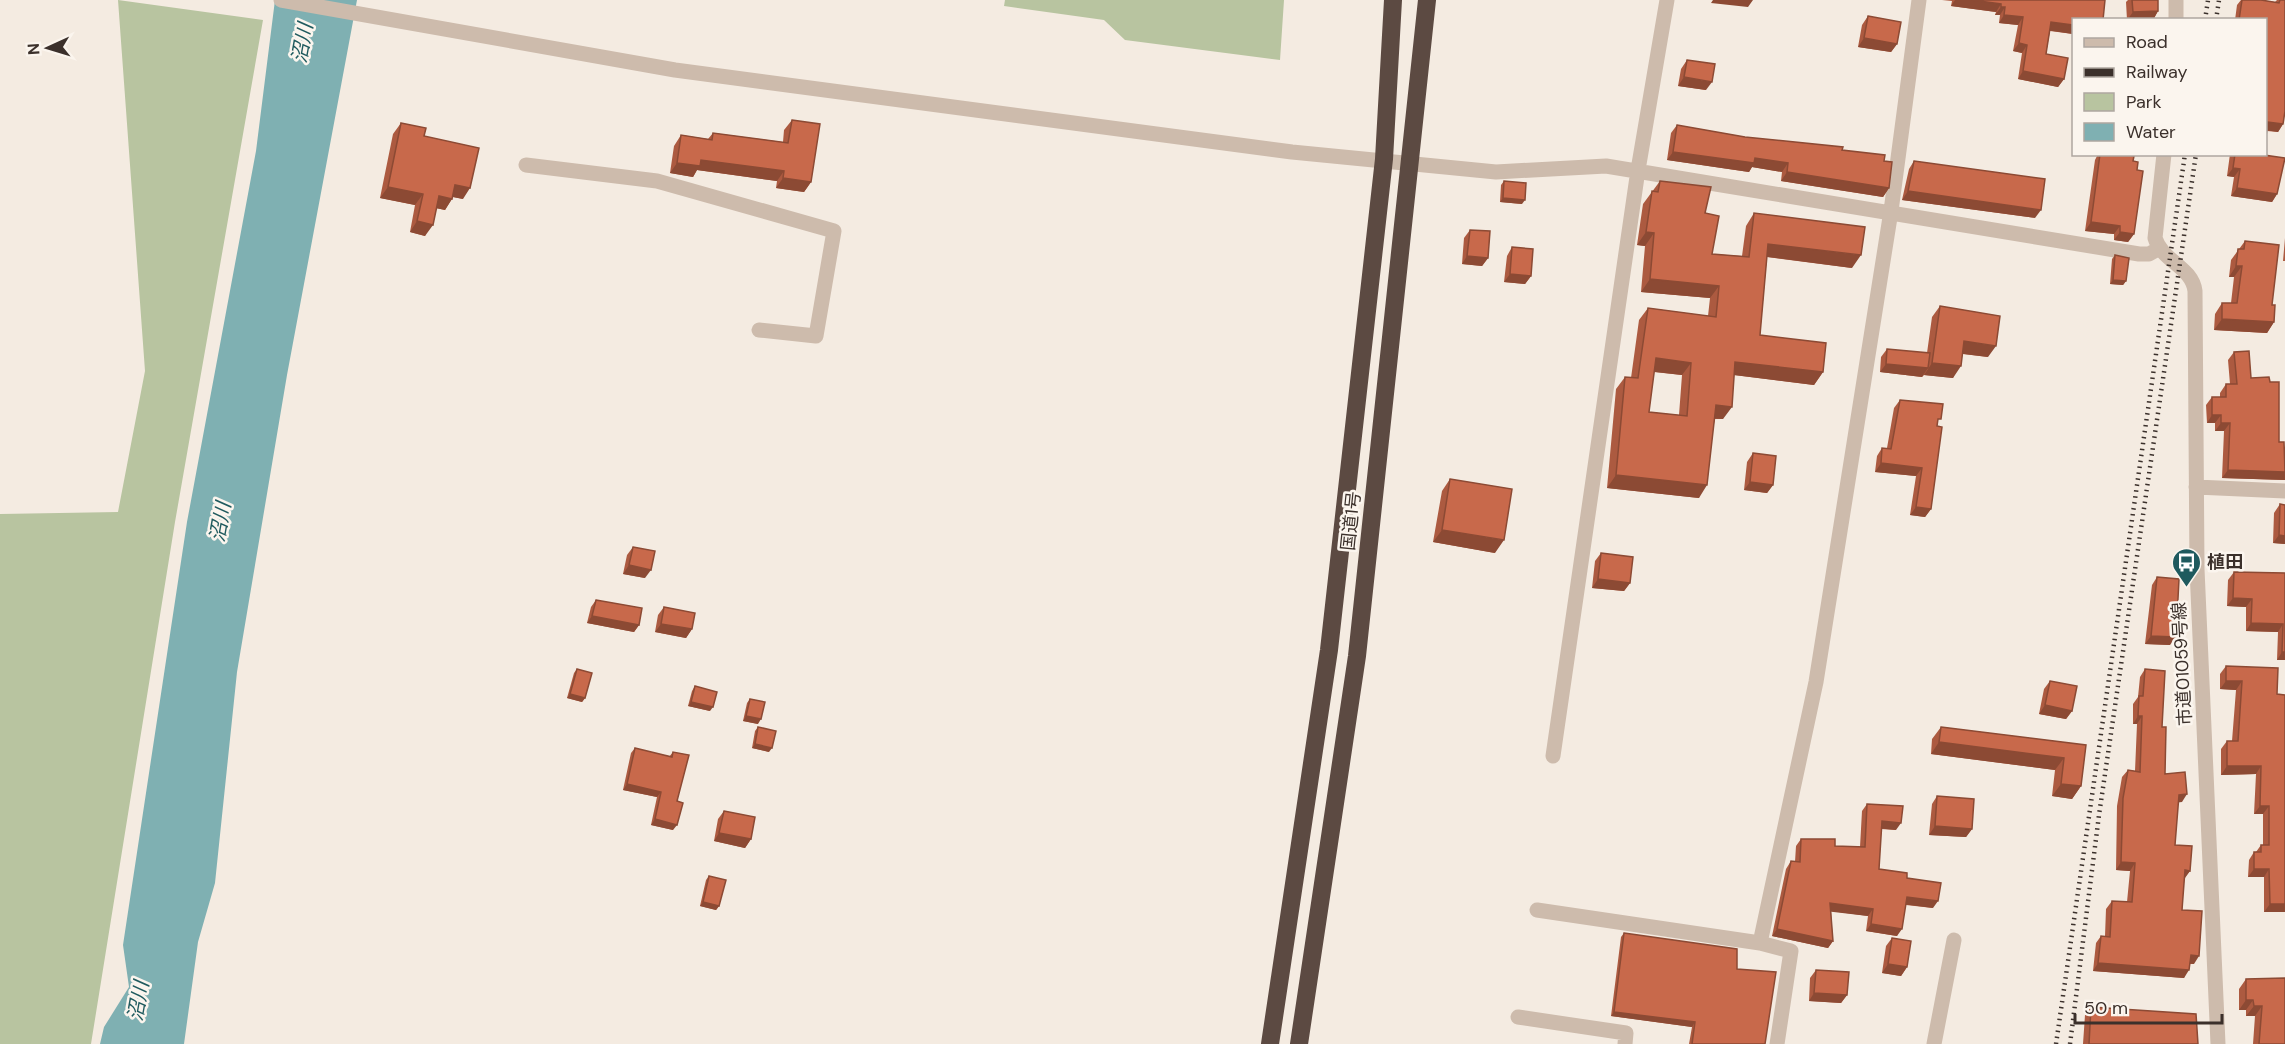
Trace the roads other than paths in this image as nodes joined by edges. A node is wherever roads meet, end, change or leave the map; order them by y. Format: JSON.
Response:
{"nodes":[{"id":1,"x":281,"y":0,"type":"edge"},
{"id":2,"x":1393,"y":0,"type":"edge"},
{"id":3,"x":1426,"y":0,"type":"edge"},
{"id":4,"x":1666,"y":0,"type":"edge"},
{"id":5,"x":1919,"y":0,"type":"edge"},
{"id":6,"x":2176,"y":0,"type":"edge"},
{"id":7,"x":2176,"y":18,"type":"edge"},
{"id":8,"x":2164,"y":156,"type":"edge"},
{"id":9,"x":1384,"y":159,"type":"junction"},
{"id":10,"x":1411,"y":164,"type":"junction"},
{"id":11,"x":526,"y":165,"type":"dead end"},
{"id":12,"x":1638,"y":170,"type":"junction"},
{"id":13,"x":1891,"y":211,"type":"junction"},
{"id":14,"x":2158,"y":249,"type":"junction"},
{"id":15,"x":759,"y":330,"type":"dead end"},
{"id":16,"x":2196,"y":486,"type":"junction"},
{"id":17,"x":2285,"y":491,"type":"edge"},
{"id":18,"x":1552,"y":756,"type":"dead end"},
{"id":19,"x":1537,"y":910,"type":"dead end"},
{"id":20,"x":1954,"y":940,"type":"dead end"},
{"id":21,"x":1760,"y":943,"type":"junction"},
{"id":22,"x":1518,"y":1017,"type":"dead end"},
{"id":23,"x":1270,"y":1044,"type":"edge"},
{"id":24,"x":1299,"y":1044,"type":"edge"},
{"id":25,"x":1624,"y":1044,"type":"edge"},
{"id":26,"x":1777,"y":1044,"type":"edge"},
{"id":27,"x":1934,"y":1044,"type":"edge"},
{"id":28,"x":2218,"y":1044,"type":"edge"}],
"edges":[{"from":1,"to":9,"type":"street"},
{"from":2,"to":9,"type":"highway","name":"国道1号"},
{"from":3,"to":10,"type":"highway","name":"国道1号"},
{"from":4,"to":12,"type":"street"},
{"from":5,"to":13,"type":"street"},
{"from":6,"to":7,"type":"street"},
{"from":8,"to":14,"type":"street"},
{"from":9,"to":10,"type":"street"},
{"from":9,"to":23,"type":"highway","name":"国道1号"},
{"from":10,"to":12,"type":"street"},
{"from":10,"to":24,"type":"highway","name":"国道1号"},
{"from":11,"to":15,"type":"street"},
{"from":12,"to":13,"type":"street"},
{"from":12,"to":18,"type":"street"},
{"from":13,"to":14,"type":"street"},
{"from":13,"to":21,"type":"street"},
{"from":14,"to":16,"type":"street","name":"市道01059号線"},
{"from":16,"to":17,"type":"street"},
{"from":16,"to":28,"type":"street","name":"市道01059号線"},
{"from":19,"to":21,"type":"street"},
{"from":20,"to":27,"type":"street"},
{"from":21,"to":26,"type":"street"},
{"from":22,"to":25,"type":"street"}]}
